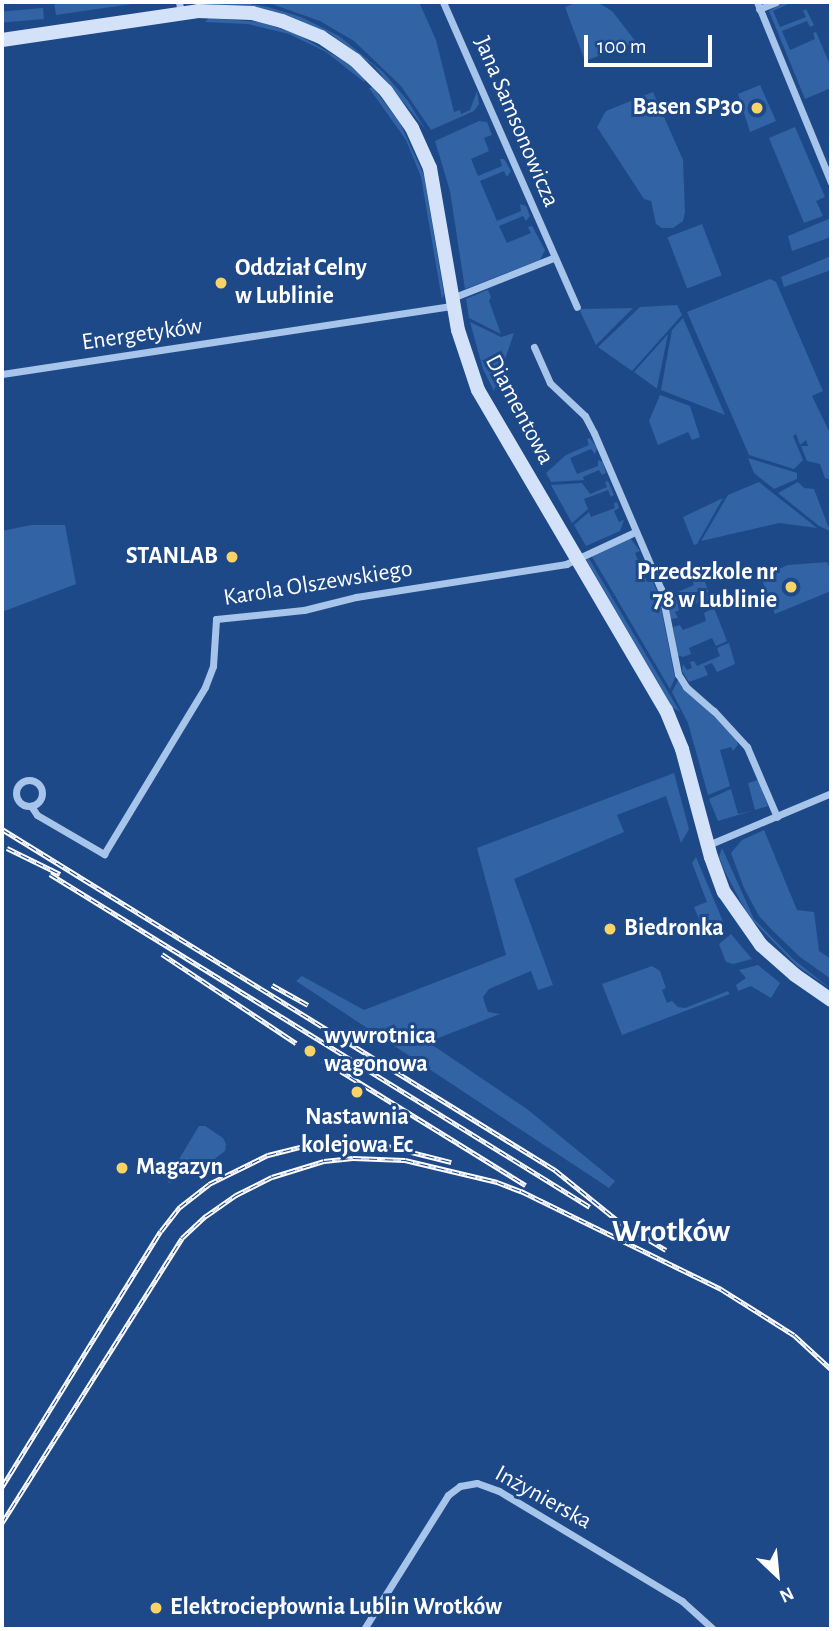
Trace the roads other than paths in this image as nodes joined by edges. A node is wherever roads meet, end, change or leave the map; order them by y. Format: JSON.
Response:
{"nodes":[{"id":1,"x":443,"y":2,"type":"edge"},
{"id":2,"x":776,"y":2,"type":"edge"},
{"id":3,"x":758,"y":5,"type":"edge"},
{"id":4,"x":180,"y":7,"type":"edge"},
{"id":5,"x":2,"y":40,"type":"edge"},
{"id":6,"x":831,"y":182,"type":"edge"},
{"id":7,"x":553,"y":258,"type":"junction"},
{"id":8,"x":453,"y":302,"type":"junction"},
{"id":9,"x":577,"y":307,"type":"dead end"},
{"id":10,"x":534,"y":347,"type":"dead end"},
{"id":11,"x":2,"y":374,"type":"edge"},
{"id":12,"x":635,"y":532,"type":"junction"},
{"id":13,"x":577,"y":558,"type":"junction"},
{"id":14,"x":831,"y":793,"type":"edge"},
{"id":15,"x":31,"y":806,"type":"dead end"},
{"id":16,"x":776,"y":817,"type":"junction"},
{"id":17,"x":707,"y":845,"type":"junction"},
{"id":18,"x":831,"y":1000,"type":"edge"},
{"id":19,"x":364,"y":1629,"type":"edge"},
{"id":20,"x":713,"y":1629,"type":"edge"}],
"edges":[{"from":1,"to":7,"type":"street","name":"Jana Samsonowicza"},
{"from":2,"to":3,"type":"street"},
{"from":3,"to":6,"type":"street"},
{"from":4,"to":5,"type":"street","name":"Diamentowa"},
{"from":4,"to":8,"type":"street","name":"Diamentowa"},
{"from":7,"to":8,"type":"street","name":"Energetyków"},
{"from":7,"to":9,"type":"street","name":"Jana Samsonowicza"},
{"from":8,"to":11,"type":"street","name":"Energetyków"},
{"from":8,"to":13,"type":"street","name":"Diamentowa"},
{"from":10,"to":12,"type":"street"},
{"from":12,"to":13,"type":"street"},
{"from":12,"to":16,"type":"street"},
{"from":13,"to":15,"type":"street","name":"Karola Olszewskiego"},
{"from":13,"to":17,"type":"street","name":"Diamentowa"},
{"from":14,"to":16,"type":"street"},
{"from":16,"to":17,"type":"street"},
{"from":17,"to":18,"type":"street","name":"Diamentowa"},
{"from":19,"to":20,"type":"street","name":"Inżynierska"}]}
